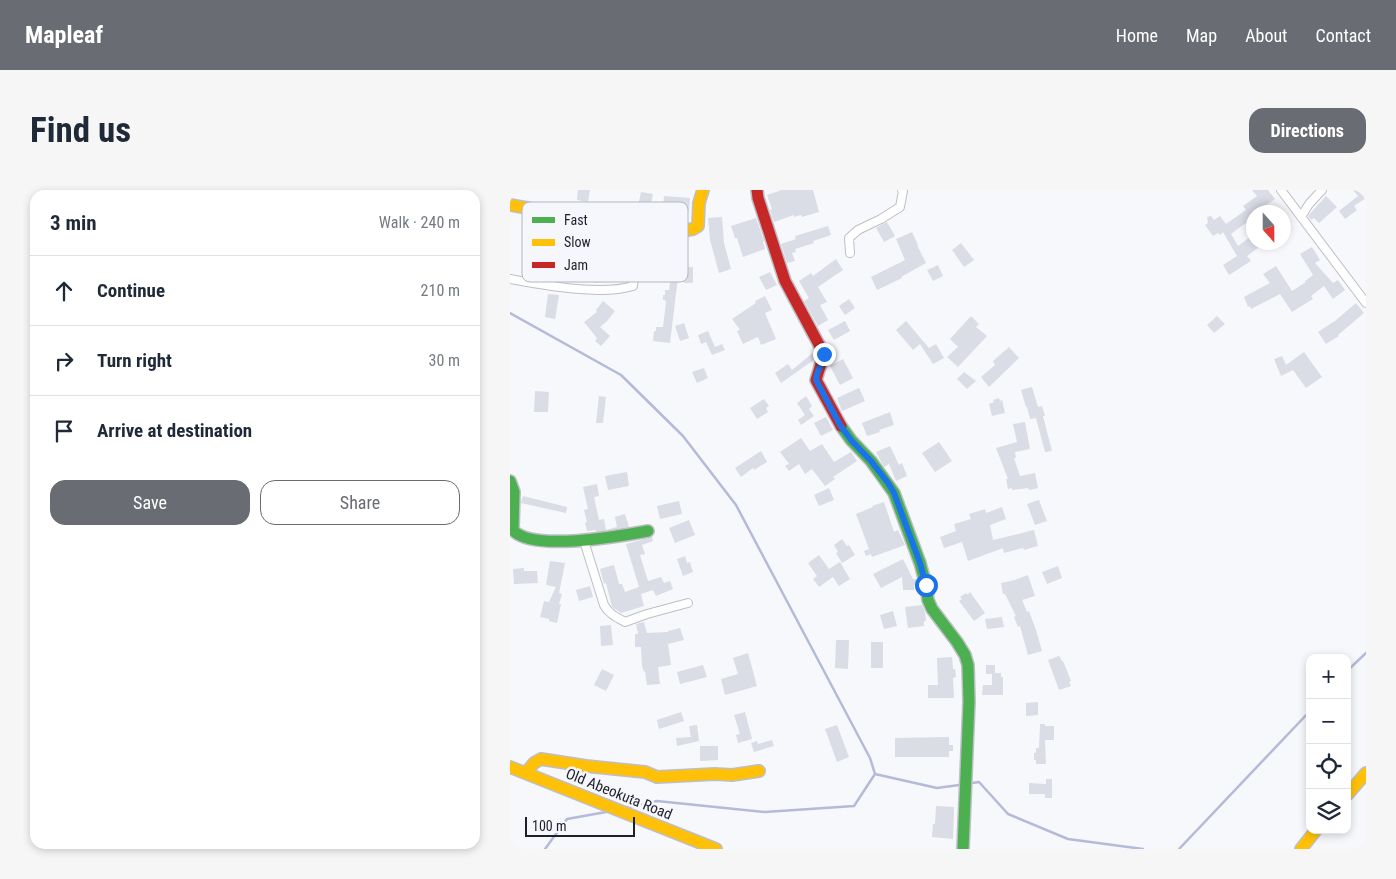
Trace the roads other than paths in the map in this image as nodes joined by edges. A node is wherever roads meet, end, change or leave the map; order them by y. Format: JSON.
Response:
{"nodes":[{"id":1,"x":703,"y":190,"type":"edge"},
{"id":2,"x":757,"y":190,"type":"edge"},
{"id":3,"x":902,"y":190,"type":"edge"},
{"id":4,"x":1281,"y":190,"type":"edge"},
{"id":5,"x":1322,"y":190,"type":"edge"},
{"id":6,"x":1309,"y":204,"type":"junction"},
{"id":7,"x":1294,"y":206,"type":"junction"},
{"id":8,"x":1301,"y":217,"type":"junction"},
{"id":9,"x":688,"y":230,"type":"edge"},
{"id":10,"x":850,"y":253,"type":"dead end"},
{"id":11,"x":523,"y":282,"type":"edge"},
{"id":12,"x":633,"y":282,"type":"edge"},
{"id":13,"x":1366,"y":303,"type":"edge"},
{"id":14,"x":510,"y":481,"type":"edge"},
{"id":15,"x":648,"y":531,"type":"dead end"},
{"id":16,"x":584,"y":541,"type":"junction"},
{"id":17,"x":688,"y":603,"type":"dead end"},
{"id":18,"x":510,"y":766,"type":"edge"},
{"id":19,"x":759,"y":771,"type":"dead end"},
{"id":20,"x":526,"y":773,"type":"junction"},
{"id":21,"x":1366,"y":773,"type":"edge"},
{"id":22,"x":1351,"y":790,"type":"edge"},
{"id":23,"x":1313,"y":834,"type":"edge"},
{"id":24,"x":716,"y":849,"type":"edge"},
{"id":25,"x":963,"y":849,"type":"edge"},
{"id":26,"x":1300,"y":849,"type":"edge"}],
"edges":[{"from":1,"to":9,"type":"main road"},
{"from":2,"to":25,"type":"main road"},
{"from":3,"to":10,"type":"street"},
{"from":4,"to":7,"type":"street"},
{"from":5,"to":6,"type":"street"},
{"from":6,"to":7,"type":"street"},
{"from":6,"to":8,"type":"street"},
{"from":7,"to":8,"type":"street"},
{"from":8,"to":13,"type":"street"},
{"from":11,"to":12,"type":"street"},
{"from":14,"to":16,"type":"main road"},
{"from":15,"to":16,"type":"main road"},
{"from":16,"to":17,"type":"street"},
{"from":18,"to":20,"type":"main road","name":"Old Abeokuta Road"},
{"from":19,"to":20,"type":"main road"},
{"from":20,"to":24,"type":"main road","name":"Old Abeokuta Road"},
{"from":21,"to":22,"type":"main road"},
{"from":23,"to":26,"type":"main road"}]}
